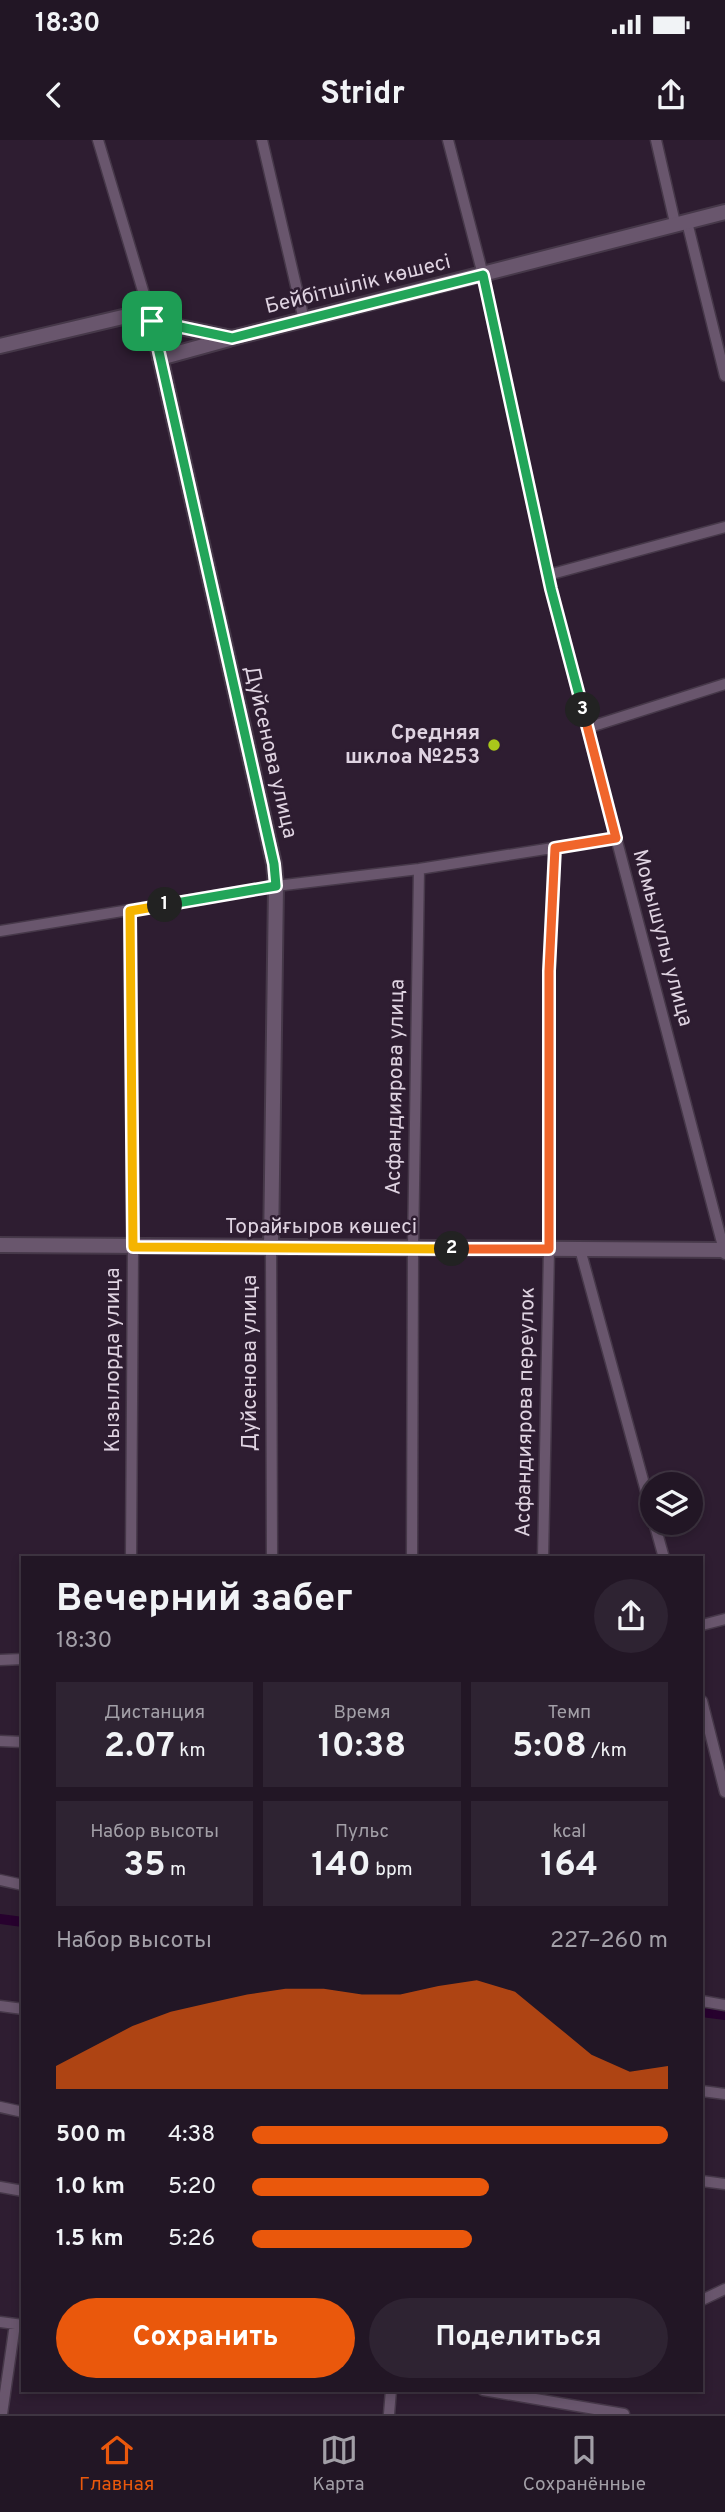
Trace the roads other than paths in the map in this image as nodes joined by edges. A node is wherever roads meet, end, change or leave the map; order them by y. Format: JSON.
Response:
{"nodes":[{"id":1,"x":98,"y":140,"type":"edge"},
{"id":2,"x":262,"y":140,"type":"edge"},
{"id":3,"x":448,"y":140,"type":"edge"},
{"id":4,"x":656,"y":140,"type":"edge"},
{"id":5,"x":725,"y":212,"type":"edge"},
{"id":6,"x":681,"y":222,"type":"junction"},
{"id":7,"x":483,"y":275,"type":"junction"},
{"id":8,"x":303,"y":320,"type":"junction"},
{"id":9,"x":152,"y":321,"type":"junction"},
{"id":10,"x":232,"y":338,"type":"junction"},
{"id":11,"x":0,"y":346,"type":"edge"},
{"id":12,"x":160,"y":358,"type":"junction"},
{"id":13,"x":725,"y":376,"type":"edge"},
{"id":14,"x":725,"y":527,"type":"edge"},
{"id":15,"x":548,"y":575,"type":"junction"},
{"id":16,"x":725,"y":684,"type":"edge"},
{"id":17,"x":587,"y":728,"type":"junction"},
{"id":18,"x":616,"y":838,"type":"junction"},
{"id":19,"x":555,"y":848,"type":"junction"},
{"id":20,"x":419,"y":869,"type":"junction"},
{"id":21,"x":276,"y":886,"type":"junction"},
{"id":22,"x":130,"y":911,"type":"junction"},
{"id":23,"x":0,"y":931,"type":"edge"},
{"id":24,"x":0,"y":1245,"type":"edge"},
{"id":25,"x":133,"y":1247,"type":"junction"},
{"id":26,"x":271,"y":1248,"type":"junction"},
{"id":27,"x":413,"y":1249,"type":"junction"},
{"id":28,"x":549,"y":1249,"type":"junction"},
{"id":29,"x":580,"y":1250,"type":"junction"},
{"id":30,"x":725,"y":1251,"type":"edge"},
{"id":31,"x":641,"y":1472,"type":"edge"},
{"id":32,"x":658,"y":1535,"type":"edge"},
{"id":33,"x":131,"y":1556,"type":"edge"},
{"id":34,"x":272,"y":1556,"type":"edge"},
{"id":35,"x":412,"y":1556,"type":"edge"},
{"id":36,"x":543,"y":1556,"type":"edge"},
{"id":37,"x":663,"y":1556,"type":"edge"},
{"id":38,"x":725,"y":1619,"type":"edge"},
{"id":39,"x":703,"y":1625,"type":"edge"},
{"id":40,"x":21,"y":1659,"type":"edge"},
{"id":41,"x":0,"y":1660,"type":"edge"},
{"id":42,"x":703,"y":1705,"type":"edge"},
{"id":43,"x":0,"y":1741,"type":"edge"},
{"id":44,"x":21,"y":1742,"type":"edge"},
{"id":45,"x":725,"y":1792,"type":"edge"},
{"id":46,"x":0,"y":1880,"type":"edge"},
{"id":47,"x":21,"y":1885,"type":"edge"},
{"id":48,"x":703,"y":2001,"type":"edge"},
{"id":49,"x":725,"y":2005,"type":"edge"},
{"id":50,"x":0,"y":2006,"type":"edge"},
{"id":51,"x":21,"y":2009,"type":"edge"},
{"id":52,"x":703,"y":2091,"type":"edge"},
{"id":53,"x":725,"y":2094,"type":"edge"},
{"id":54,"x":0,"y":2107,"type":"edge"},
{"id":55,"x":21,"y":2112,"type":"edge"},
{"id":56,"x":703,"y":2181,"type":"edge"},
{"id":57,"x":725,"y":2183,"type":"edge"},
{"id":58,"x":0,"y":2187,"type":"edge"},
{"id":59,"x":21,"y":2191,"type":"edge"},
{"id":60,"x":725,"y":2289,"type":"edge"},
{"id":61,"x":703,"y":2300,"type":"edge"},
{"id":62,"x":0,"y":2322,"type":"edge"},
{"id":63,"x":19,"y":2324,"type":"edge"},
{"id":64,"x":391,"y":2392,"type":"edge"},
{"id":65,"x":495,"y":2392,"type":"edge"},
{"id":66,"x":2,"y":2414,"type":"edge"},
{"id":67,"x":390,"y":2414,"type":"edge"},
{"id":68,"x":624,"y":2414,"type":"edge"}],
"edges":[{"from":1,"to":9,"type":"street","name":"Дуйсенова улица"},
{"from":2,"to":8,"type":"street"},
{"from":3,"to":7,"type":"street","name":"Момышулы улица"},
{"from":4,"to":6,"type":"street"},
{"from":5,"to":6,"type":"street","name":"Бейбітшілік көшесі"},
{"from":6,"to":7,"type":"street","name":"Бейбітшілік көшесі"},
{"from":6,"to":13,"type":"street"},
{"from":7,"to":8,"type":"street","name":"Бейбітшілік көшесі"},
{"from":7,"to":15,"type":"street","name":"Момышулы улица"},
{"from":8,"to":10,"type":"street","name":"Бейбітшілік көшесі"},
{"from":9,"to":10,"type":"street","name":"Бейбітшілік көшесі"},
{"from":9,"to":11,"type":"street","name":"Бейбітшілік көшесі"},
{"from":9,"to":12,"type":"street","name":"Дуйсенова улица"},
{"from":10,"to":12,"type":"street"},
{"from":12,"to":21,"type":"street","name":"Дуйсенова улица"},
{"from":14,"to":15,"type":"street"},
{"from":15,"to":17,"type":"street","name":"Момышулы улица"},
{"from":16,"to":17,"type":"street"},
{"from":17,"to":18,"type":"street","name":"Момышулы улица"},
{"from":18,"to":19,"type":"street"},
{"from":18,"to":30,"type":"street","name":"Момышулы улица"},
{"from":19,"to":20,"type":"street"},
{"from":19,"to":28,"type":"street","name":"Асфандиярова переулок"},
{"from":20,"to":21,"type":"street"},
{"from":20,"to":27,"type":"street","name":"Асфандиярова улица"},
{"from":21,"to":22,"type":"street"},
{"from":21,"to":26,"type":"street","name":"Дуйсенова улица"},
{"from":22,"to":23,"type":"street"},
{"from":22,"to":25,"type":"street","name":"Кызылорда улица"},
{"from":24,"to":25,"type":"street","name":"Торайғыров көшесі"},
{"from":25,"to":26,"type":"street","name":"Торайғыров көшесі"},
{"from":25,"to":33,"type":"street","name":"Кызылорда улица"},
{"from":26,"to":27,"type":"street","name":"Торайғыров көшесі"},
{"from":26,"to":34,"type":"street","name":"Дуйсенова улица"},
{"from":27,"to":28,"type":"street","name":"Торайғыров көшесі"},
{"from":27,"to":35,"type":"street","name":"Асфандиярова улица"},
{"from":28,"to":29,"type":"street","name":"Торайғыров көшесі"},
{"from":28,"to":36,"type":"street","name":"Асфандиярова переулок"},
{"from":29,"to":30,"type":"street","name":"Торайғыров көшесі"},
{"from":29,"to":31,"type":"street"},
{"from":32,"to":37,"type":"street"},
{"from":38,"to":39,"type":"street"},
{"from":40,"to":41,"type":"street"},
{"from":42,"to":45,"type":"street"},
{"from":43,"to":44,"type":"street"},
{"from":46,"to":47,"type":"street"},
{"from":48,"to":49,"type":"street"},
{"from":50,"to":51,"type":"street"},
{"from":52,"to":53,"type":"street"},
{"from":54,"to":55,"type":"street"},
{"from":56,"to":57,"type":"street"},
{"from":58,"to":59,"type":"street"},
{"from":60,"to":61,"type":"street"},
{"from":62,"to":63,"type":"street"},
{"from":63,"to":66,"type":"street"},
{"from":64,"to":67,"type":"street"},
{"from":65,"to":68,"type":"street"}]}
